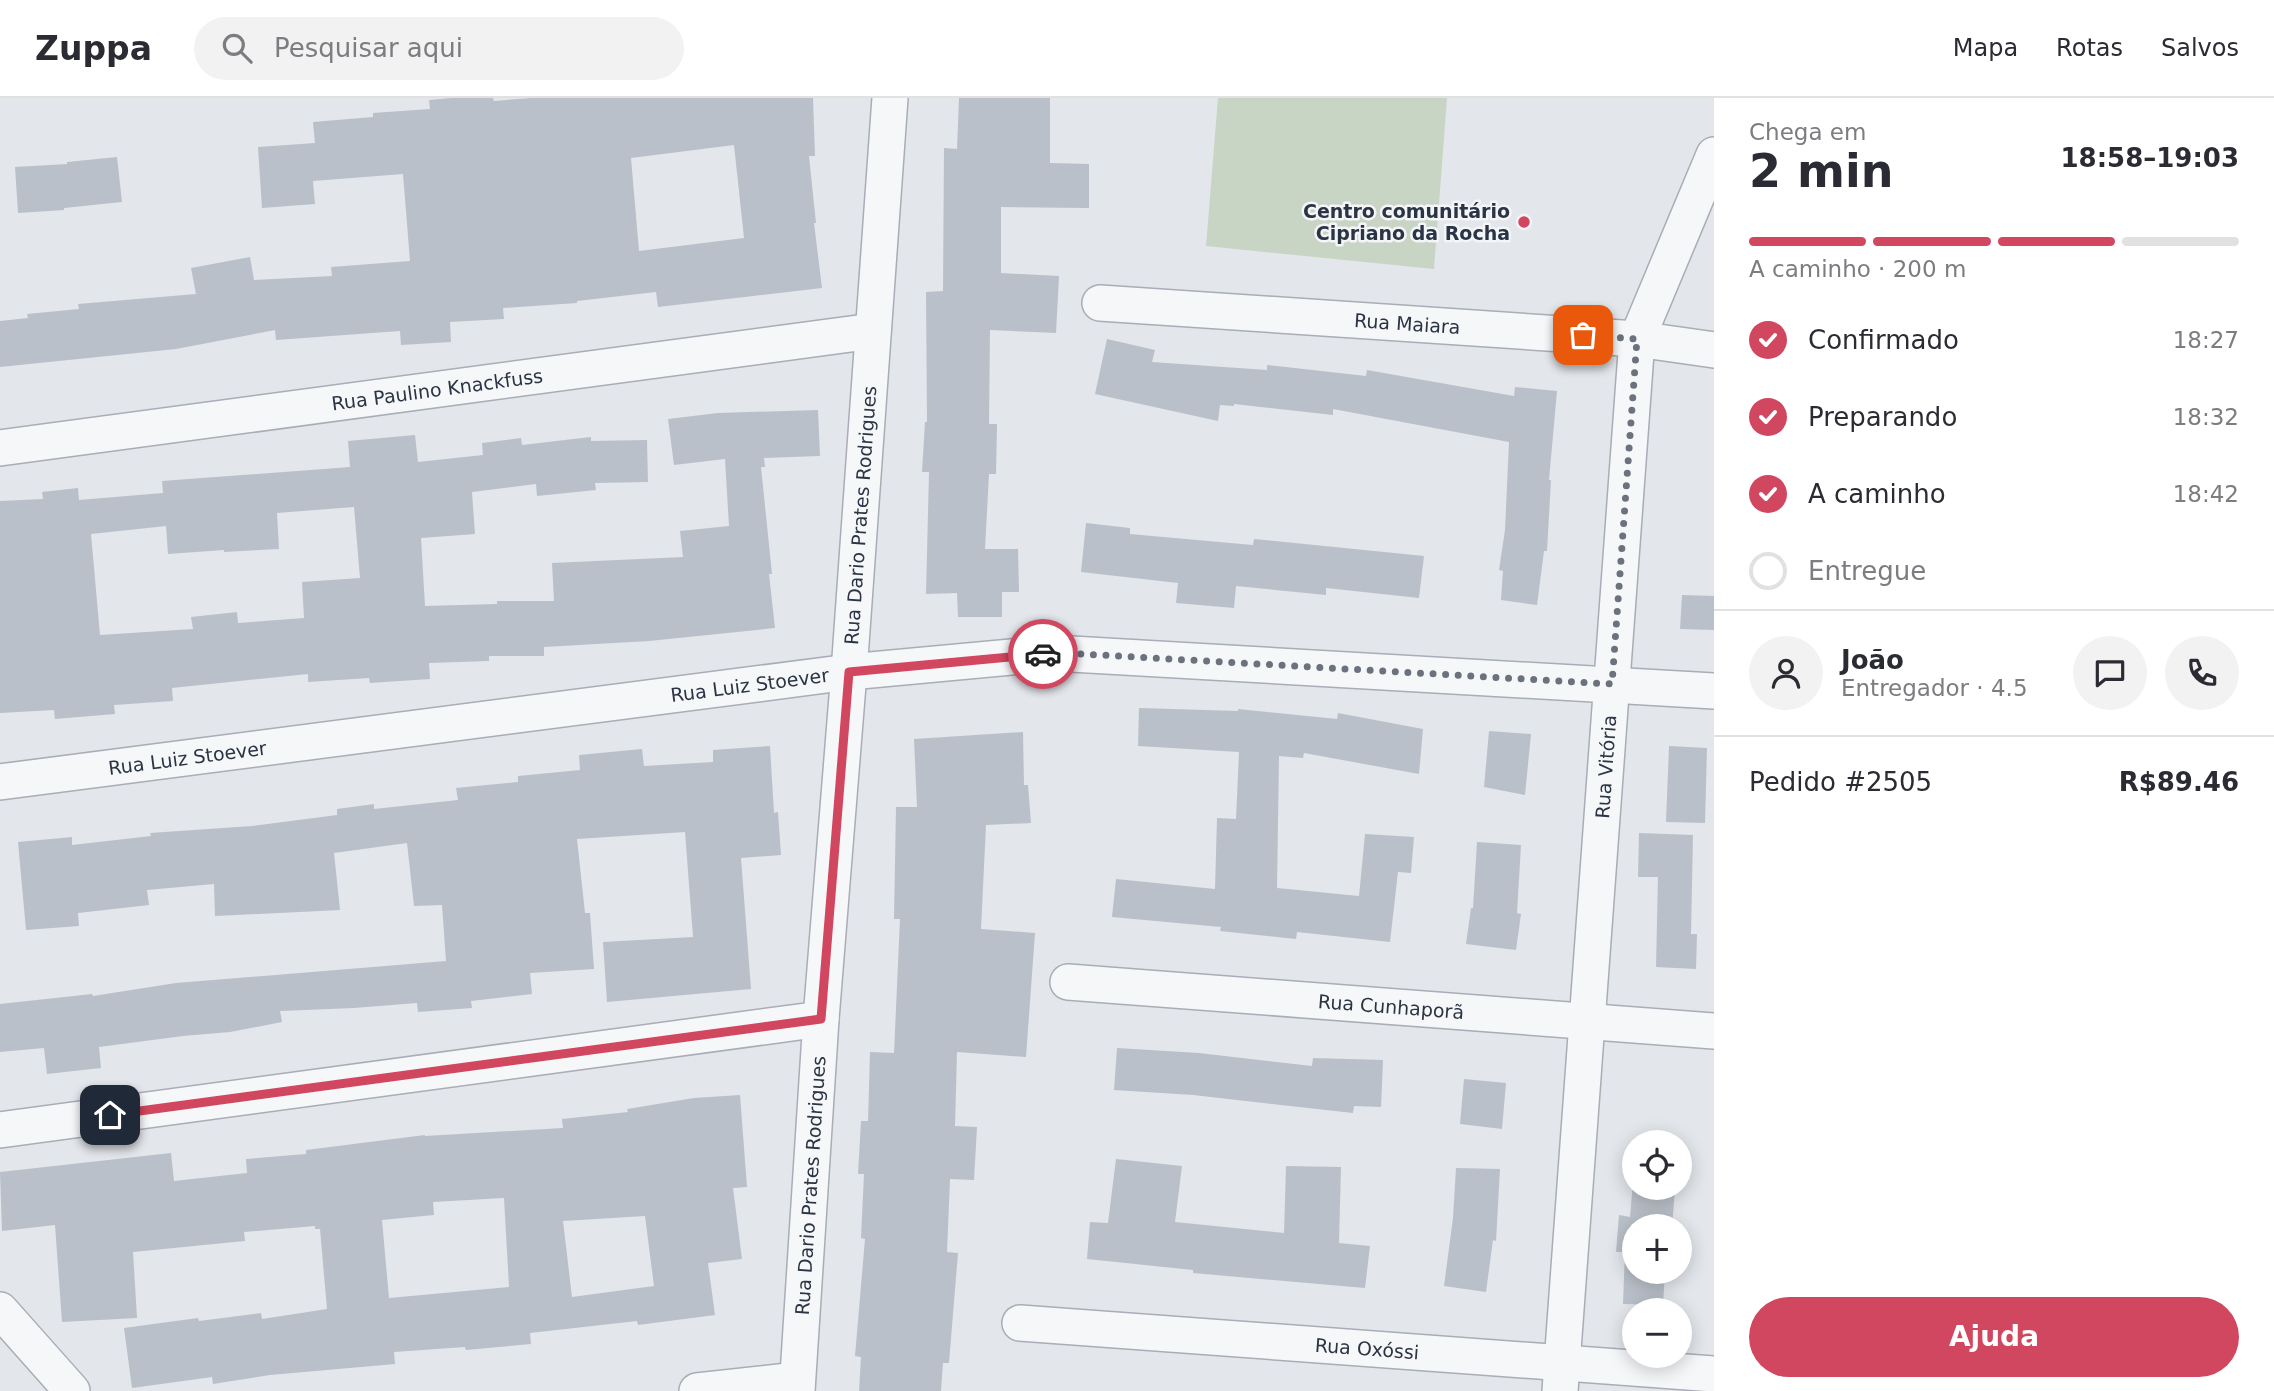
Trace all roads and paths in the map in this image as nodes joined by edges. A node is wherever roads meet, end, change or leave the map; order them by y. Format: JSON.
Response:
{"nodes":[{"id":1,"x":890,"y":98,"type":"edge"},
{"id":2,"x":1714,"y":155,"type":"edge"},
{"id":3,"x":1100,"y":303,"type":"dead end"},
{"id":4,"x":873,"y":331,"type":"junction"},
{"id":5,"x":1637,"y":339,"type":"junction"},
{"id":6,"x":1714,"y":350,"type":"edge"},
{"id":7,"x":0,"y":447,"type":"edge"},
{"id":8,"x":849,"y":672,"type":"junction"},
{"id":9,"x":1612,"y":684,"type":"junction"},
{"id":10,"x":1714,"y":691,"type":"edge"},
{"id":11,"x":0,"y":782,"type":"edge"},
{"id":12,"x":1068,"y":982,"type":"dead end"},
{"id":13,"x":821,"y":1019,"type":"junction"},
{"id":14,"x":1587,"y":1021,"type":"junction"},
{"id":15,"x":1714,"y":1031,"type":"edge"},
{"id":16,"x":0,"y":1130,"type":"edge"},
{"id":17,"x":0,"y":1310,"type":"edge"},
{"id":18,"x":1020,"y":1322,"type":"dead end"},
{"id":19,"x":1714,"y":1374,"type":"edge"},
{"id":20,"x":1561,"y":1377,"type":"edge"},
{"id":21,"x":797,"y":1386,"type":"edge"},
{"id":22,"x":72,"y":1391,"type":"edge"},
{"id":23,"x":697,"y":1391,"type":"edge"}],
"edges":[{"from":1,"to":4,"type":"street","name":"Rua Dario Prates Rodrigues"},
{"from":2,"to":5,"type":"street","name":"Rua Vitória"},
{"from":3,"to":5,"type":"street","name":"Rua Maiara"},
{"from":4,"to":7,"type":"street","name":"Rua Paulino Knackfuss"},
{"from":4,"to":8,"type":"street","name":"Rua Dario Prates Rodrigues"},
{"from":5,"to":6,"type":"street","name":"Rua Maiara"},
{"from":5,"to":9,"type":"street","name":"Rua Vitória"},
{"from":8,"to":9,"type":"street","name":"Rua Luiz Stoever"},
{"from":8,"to":11,"type":"street","name":"Rua Luiz Stoever"},
{"from":8,"to":13,"type":"street","name":"Rua Dario Prates Rodrigues"},
{"from":9,"to":10,"type":"street","name":"Rua Luiz Stoever"},
{"from":9,"to":14,"type":"street","name":"Rua Vitória"},
{"from":12,"to":14,"type":"street","name":"Rua Cunhaporã"},
{"from":13,"to":16,"type":"street"},
{"from":13,"to":21,"type":"street","name":"Rua Dario Prates Rodrigues"},
{"from":14,"to":15,"type":"street","name":"Rua Cunhaporã"},
{"from":14,"to":20,"type":"street","name":"Rua Vitória"},
{"from":17,"to":22,"type":"street"},
{"from":18,"to":20,"type":"street","name":"Rua Oxóssi"},
{"from":19,"to":20,"type":"street","name":"Rua Oxóssi"},
{"from":21,"to":23,"type":"street"}]}
